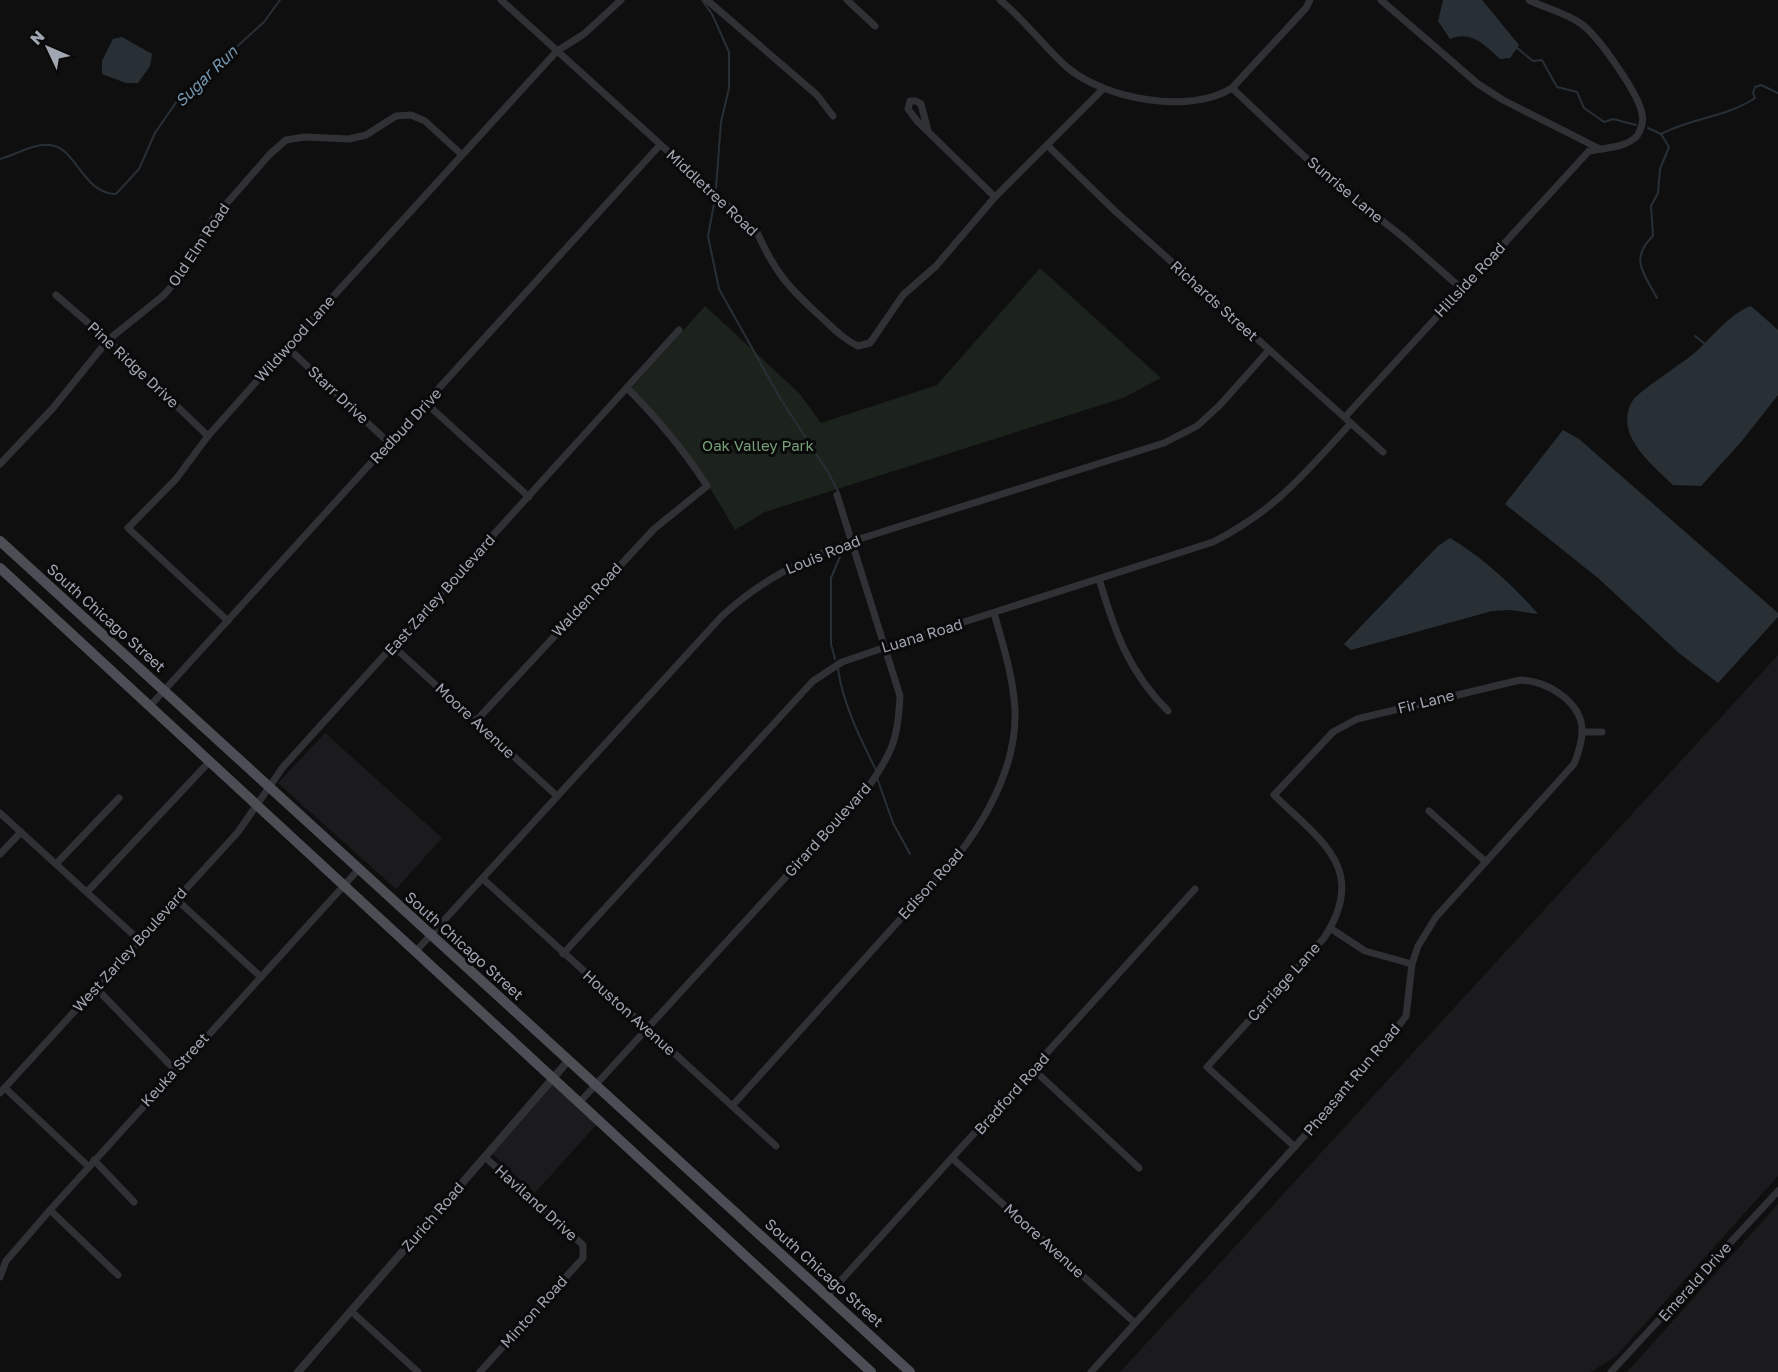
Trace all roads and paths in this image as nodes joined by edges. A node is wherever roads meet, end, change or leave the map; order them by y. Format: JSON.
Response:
{"nodes":[{"id":1,"x":501,"y":0,"type":"edge"},
{"id":2,"x":621,"y":0,"type":"edge"},
{"id":3,"x":707,"y":0,"type":"edge"},
{"id":4,"x":847,"y":0,"type":"edge"},
{"id":5,"x":1000,"y":0,"type":"edge"},
{"id":6,"x":1310,"y":0,"type":"edge"},
{"id":7,"x":1381,"y":0,"type":"edge"},
{"id":8,"x":1529,"y":0,"type":"edge"},
{"id":9,"x":875,"y":26,"type":"dead end"},
{"id":10,"x":557,"y":51,"type":"junction"},
{"id":11,"x":1232,"y":88,"type":"junction"},
{"id":12,"x":1103,"y":89,"type":"junction"},
{"id":13,"x":833,"y":116,"type":"dead end"},
{"id":14,"x":928,"y":131,"type":"dead end"},
{"id":15,"x":660,"y":145,"type":"junction"},
{"id":16,"x":1048,"y":146,"type":"junction"},
{"id":17,"x":1600,"y":149,"type":"junction"},
{"id":18,"x":461,"y":154,"type":"junction"},
{"id":19,"x":995,"y":197,"type":"junction"},
{"id":20,"x":1462,"y":289,"type":"junction"},
{"id":21,"x":56,"y":295,"type":"dead end"},
{"id":22,"x":679,"y":330,"type":"dead end"},
{"id":23,"x":108,"y":340,"type":"junction"},
{"id":24,"x":287,"y":347,"type":"junction"},
{"id":25,"x":1269,"y":350,"type":"junction"},
{"id":26,"x":627,"y":388,"type":"junction"},
{"id":27,"x":427,"y":404,"type":"junction"},
{"id":28,"x":1348,"y":420,"type":"junction"},
{"id":29,"x":208,"y":436,"type":"junction"},
{"id":30,"x":389,"y":443,"type":"junction"},
{"id":31,"x":1383,"y":452,"type":"dead end"},
{"id":32,"x":0,"y":464,"type":"edge"},
{"id":33,"x":837,"y":495,"type":"dead end"},
{"id":34,"x":529,"y":497,"type":"junction"},
{"id":35,"x":0,"y":541,"type":"edge"},
{"id":36,"x":853,"y":541,"type":"junction"},
{"id":37,"x":0,"y":568,"type":"edge"},
{"id":38,"x":1099,"y":579,"type":"junction"},
{"id":39,"x":994,"y":613,"type":"junction"},
{"id":40,"x":228,"y":621,"type":"junction"},
{"id":41,"x":393,"y":646,"type":"junction"},
{"id":42,"x":886,"y":647,"type":"junction"},
{"id":43,"x":164,"y":691,"type":"junction"},
{"id":44,"x":150,"y":706,"type":"junction"},
{"id":45,"x":1168,"y":711,"type":"dead end"},
{"id":46,"x":475,"y":722,"type":"junction"},
{"id":47,"x":1582,"y":732,"type":"junction"},
{"id":48,"x":1602,"y":732,"type":"dead end"},
{"id":49,"x":209,"y":762,"type":"junction"},
{"id":50,"x":268,"y":788,"type":"junction"},
{"id":51,"x":1274,"y":795,"type":"joint"},
{"id":52,"x":557,"y":796,"type":"junction"},
{"id":53,"x":119,"y":798,"type":"dead end"},
{"id":54,"x":256,"y":804,"type":"junction"},
{"id":55,"x":1429,"y":811,"type":"dead end"},
{"id":56,"x":0,"y":813,"type":"edge"},
{"id":57,"x":21,"y":832,"type":"junction"},
{"id":58,"x":0,"y":854,"type":"edge"},
{"id":59,"x":1486,"y":862,"type":"junction"},
{"id":60,"x":56,"y":864,"type":"junction"},
{"id":61,"x":358,"y":870,"type":"junction"},
{"id":62,"x":483,"y":879,"type":"junction"},
{"id":63,"x":344,"y":885,"type":"junction"},
{"id":64,"x":1195,"y":889,"type":"dead end"},
{"id":65,"x":87,"y":892,"type":"junction"},
{"id":66,"x":176,"y":899,"type":"junction"},
{"id":67,"x":1330,"y":928,"type":"junction"},
{"id":68,"x":431,"y":936,"type":"junction"},
{"id":69,"x":139,"y":940,"type":"junction"},
{"id":70,"x":416,"y":951,"type":"junction"},
{"id":71,"x":563,"y":954,"type":"junction"},
{"id":72,"x":1412,"y":964,"type":"junction"},
{"id":73,"x":261,"y":977,"type":"junction"},
{"id":74,"x":96,"y":988,"type":"junction"},
{"id":75,"x":647,"y":1030,"type":"junction"},
{"id":76,"x":568,"y":1061,"type":"junction"},
{"id":77,"x":1034,"y":1069,"type":"junction"},
{"id":78,"x":175,"y":1070,"type":"junction"},
{"id":79,"x":553,"y":1078,"type":"junction"},
{"id":80,"x":594,"y":1086,"type":"junction"},
{"id":81,"x":3,"y":1091,"type":"edge"},
{"id":82,"x":579,"y":1103,"type":"junction"},
{"id":83,"x":732,"y":1106,"type":"junction"},
{"id":84,"x":776,"y":1146,"type":"dead end"},
{"id":85,"x":1295,"y":1147,"type":"junction"},
{"id":86,"x":486,"y":1158,"type":"junction"},
{"id":87,"x":953,"y":1159,"type":"junction"},
{"id":88,"x":94,"y":1160,"type":"junction"},
{"id":89,"x":88,"y":1167,"type":"junction"},
{"id":90,"x":1139,"y":1168,"type":"dead end"},
{"id":91,"x":1778,"y":1191,"type":"edge"},
{"id":92,"x":134,"y":1202,"type":"dead end"},
{"id":93,"x":50,"y":1210,"type":"junction"},
{"id":94,"x":584,"y":1250,"type":"joint"},
{"id":95,"x":3,"y":1259,"type":"edge"},
{"id":96,"x":118,"y":1275,"type":"dead end"},
{"id":97,"x":0,"y":1277,"type":"edge"},
{"id":98,"x":827,"y":1296,"type":"junction"},
{"id":99,"x":351,"y":1311,"type":"junction"},
{"id":100,"x":1135,"y":1323,"type":"junction"},
{"id":101,"x":904,"y":1370,"type":"edge"},
{"id":102,"x":298,"y":1372,"type":"edge"},
{"id":103,"x":418,"y":1372,"type":"edge"},
{"id":104,"x":480,"y":1372,"type":"edge"},
{"id":105,"x":871,"y":1372,"type":"edge"},
{"id":106,"x":1091,"y":1372,"type":"edge"},
{"id":107,"x":1611,"y":1372,"type":"edge"}],
"edges":[{"from":1,"to":10,"type":"street","name":"Middletree Road"},
{"from":2,"to":10,"type":"street","name":"Wildwood Lane"},
{"from":3,"to":13,"type":"street"},
{"from":4,"to":9,"type":"street"},
{"from":5,"to":12,"type":"street"},
{"from":6,"to":11,"type":"street"},
{"from":7,"to":17,"type":"street"},
{"from":8,"to":17,"type":"street","name":"Hillside Road"},
{"from":10,"to":15,"type":"street","name":"Middletree Road"},
{"from":10,"to":18,"type":"street","name":"Wildwood Lane"},
{"from":11,"to":12,"type":"street"},
{"from":11,"to":20,"type":"street","name":"Sunrise Lane"},
{"from":12,"to":16,"type":"street","name":"Middletree Road"},
{"from":14,"to":19,"type":"street"},
{"from":15,"to":19,"type":"street","name":"Middletree Road"},
{"from":15,"to":27,"type":"street","name":"Redbud Drive"},
{"from":16,"to":19,"type":"street","name":"Middletree Road"},
{"from":16,"to":25,"type":"street","name":"Richards Street"},
{"from":17,"to":20,"type":"street","name":"Hillside Road"},
{"from":18,"to":23,"type":"street","name":"Old Elm Road"},
{"from":18,"to":24,"type":"street","name":"Wildwood Lane"},
{"from":20,"to":28,"type":"street","name":"Hillside Road"},
{"from":21,"to":23,"type":"street","name":"Pine Ridge Drive"},
{"from":22,"to":26,"type":"street","name":"East Zarley Boulevard"},
{"from":23,"to":29,"type":"street","name":"Pine Ridge Drive"},
{"from":23,"to":32,"type":"street","name":"Old Elm Road"},
{"from":24,"to":29,"type":"street","name":"Wildwood Lane"},
{"from":24,"to":30,"type":"street","name":"Starr Drive"},
{"from":25,"to":28,"type":"street","name":"Richards Street"},
{"from":25,"to":36,"type":"street","name":"Louis Road"},
{"from":26,"to":34,"type":"street","name":"East Zarley Boulevard"},
{"from":26,"to":46,"type":"street","name":"Walden Road"},
{"from":27,"to":30,"type":"street","name":"Redbud Drive"},
{"from":27,"to":34,"type":"street"},
{"from":28,"to":31,"type":"street","name":"Richards Street"},
{"from":28,"to":38,"type":"street","name":"Luana Road"},
{"from":29,"to":40,"type":"street","name":"Wildwood Lane"},
{"from":30,"to":40,"type":"street","name":"Redbud Drive"},
{"from":33,"to":36,"type":"street","name":"Girard Boulevard"},
{"from":34,"to":41,"type":"street","name":"East Zarley Boulevard"},
{"from":35,"to":43,"type":"main road","name":"South Chicago Street"},
{"from":36,"to":42,"type":"street","name":"Girard Boulevard"},
{"from":36,"to":52,"type":"street","name":"Louis Road"},
{"from":37,"to":44,"type":"main road"},
{"from":38,"to":39,"type":"street","name":"Luana Road"},
{"from":38,"to":45,"type":"street"},
{"from":39,"to":42,"type":"street","name":"Luana Road"},
{"from":39,"to":83,"type":"street","name":"Edison Road"},
{"from":40,"to":43,"type":"street","name":"Redbud Drive"},
{"from":41,"to":46,"type":"street","name":"Moore Avenue"},
{"from":41,"to":50,"type":"street","name":"East Zarley Boulevard"},
{"from":42,"to":71,"type":"street","name":"Luana Road"},
{"from":42,"to":75,"type":"street","name":"Girard Boulevard"},
{"from":43,"to":44,"type":"street","name":"Redbud Drive"},
{"from":43,"to":50,"type":"main road","name":"South Chicago Street"},
{"from":44,"to":49,"type":"main road"},
{"from":46,"to":52,"type":"street","name":"Moore Avenue"},
{"from":47,"to":48,"type":"street"},
{"from":47,"to":51,"type":"street","name":"Fir Lane"},
{"from":47,"to":59,"type":"street","name":"Pheasant Run Road"},
{"from":49,"to":54,"type":"main road"},
{"from":49,"to":65,"type":"street"},
{"from":50,"to":54,"type":"street","name":"East Zarley Boulevard"},
{"from":50,"to":61,"type":"main road","name":"South Chicago Street"},
{"from":51,"to":67,"type":"street","name":"Carriage Lane"},
{"from":52,"to":62,"type":"street","name":"Louis Road"},
{"from":53,"to":60,"type":"street"},
{"from":54,"to":63,"type":"main road"},
{"from":54,"to":66,"type":"street","name":"West Zarley Boulevard"},
{"from":55,"to":59,"type":"street"},
{"from":56,"to":57,"type":"street"},
{"from":57,"to":58,"type":"street"},
{"from":57,"to":60,"type":"street"},
{"from":59,"to":72,"type":"street","name":"Pheasant Run Road"},
{"from":60,"to":65,"type":"street"},
{"from":61,"to":63,"type":"street","name":"Keuka Street"},
{"from":61,"to":68,"type":"main road","name":"South Chicago Street"},
{"from":62,"to":68,"type":"street","name":"Louis Road"},
{"from":62,"to":71,"type":"street","name":"Houston Avenue"},
{"from":63,"to":70,"type":"main road"},
{"from":63,"to":73,"type":"street","name":"Keuka Street"},
{"from":64,"to":77,"type":"street","name":"Bradford Road"},
{"from":65,"to":69,"type":"street"},
{"from":66,"to":69,"type":"street","name":"West Zarley Boulevard"},
{"from":66,"to":73,"type":"street"},
{"from":67,"to":72,"type":"street"},
{"from":67,"to":85,"type":"street","name":"Carriage Lane"},
{"from":68,"to":70,"type":"street","name":"Louis Road"},
{"from":68,"to":76,"type":"main road","name":"South Chicago Street"},
{"from":69,"to":74,"type":"street","name":"West Zarley Boulevard"},
{"from":70,"to":79,"type":"main road"},
{"from":71,"to":75,"type":"street","name":"Houston Avenue"},
{"from":72,"to":85,"type":"street","name":"Pheasant Run Road"},
{"from":73,"to":78,"type":"street","name":"Keuka Street"},
{"from":74,"to":78,"type":"street"},
{"from":74,"to":81,"type":"street","name":"West Zarley Boulevard"},
{"from":75,"to":80,"type":"street","name":"Girard Boulevard"},
{"from":75,"to":83,"type":"street","name":"Houston Avenue"},
{"from":76,"to":79,"type":"street","name":"Zurich Road"},
{"from":76,"to":80,"type":"main road","name":"South Chicago Street"},
{"from":77,"to":87,"type":"street","name":"Bradford Road"},
{"from":77,"to":90,"type":"street"},
{"from":78,"to":88,"type":"street","name":"Keuka Street"},
{"from":79,"to":82,"type":"main road"},
{"from":79,"to":86,"type":"street","name":"Zurich Road"},
{"from":80,"to":82,"type":"street","name":"Girard Boulevard"},
{"from":80,"to":98,"type":"main road","name":"South Chicago Street"},
{"from":81,"to":89,"type":"street"},
{"from":82,"to":105,"type":"main road"},
{"from":83,"to":84,"type":"street","name":"Houston Avenue"},
{"from":85,"to":100,"type":"street","name":"Pheasant Run Road"},
{"from":86,"to":94,"type":"street","name":"Haviland Drive"},
{"from":86,"to":99,"type":"street","name":"Zurich Road"},
{"from":87,"to":98,"type":"street","name":"Bradford Road"},
{"from":87,"to":100,"type":"street","name":"Moore Avenue"},
{"from":88,"to":89,"type":"street","name":"Keuka Street"},
{"from":88,"to":92,"type":"street"},
{"from":89,"to":93,"type":"street","name":"Keuka Street"},
{"from":91,"to":107,"type":"street","name":"Emerald Drive"},
{"from":93,"to":95,"type":"street","name":"Keuka Street"},
{"from":93,"to":96,"type":"street"},
{"from":94,"to":104,"type":"street","name":"Minton Road"},
{"from":95,"to":97,"type":"street","name":"Keuka Street"},
{"from":98,"to":101,"type":"main road","name":"South Chicago Street"},
{"from":99,"to":102,"type":"street","name":"Zurich Road"},
{"from":99,"to":103,"type":"street"},
{"from":100,"to":106,"type":"street","name":"Pheasant Run Road"}]}
